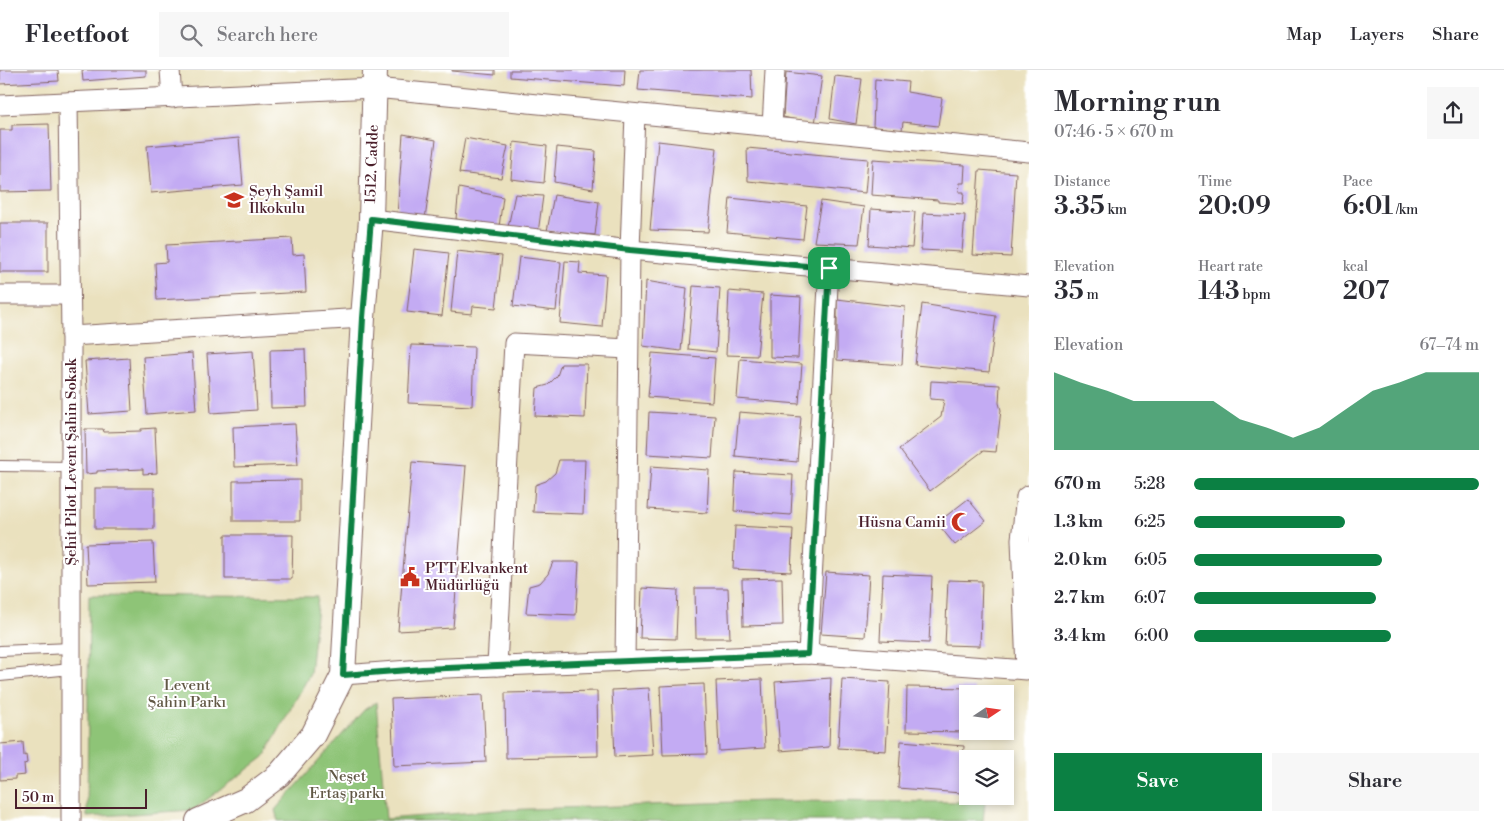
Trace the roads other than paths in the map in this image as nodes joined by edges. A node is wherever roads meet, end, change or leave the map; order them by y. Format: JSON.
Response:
{"nodes":[{"id":1,"x":170,"y":70,"type":"edge"},
{"id":2,"x":775,"y":70,"type":"edge"},
{"id":3,"x":375,"y":79,"type":"edge"},
{"id":4,"x":172,"y":98,"type":"junction"},
{"id":5,"x":68,"y":102,"type":"junction"},
{"id":6,"x":0,"y":105,"type":"edge"},
{"id":7,"x":635,"y":114,"type":"junction"},
{"id":8,"x":772,"y":127,"type":"junction"},
{"id":9,"x":1029,"y":152,"type":"edge"},
{"id":10,"x":371,"y":219,"type":"junction"},
{"id":11,"x":630,"y":250,"type":"junction"},
{"id":12,"x":829,"y":268,"type":"junction"},
{"id":13,"x":1029,"y":286,"type":"edge"},
{"id":14,"x":0,"y":294,"type":"edge"},
{"id":15,"x":69,"y":295,"type":"junction"},
{"id":16,"x":363,"y":318,"type":"junction"},
{"id":17,"x":71,"y":336,"type":"junction"},
{"id":18,"x":628,"y":349,"type":"junction"},
{"id":19,"x":0,"y":466,"type":"edge"},
{"id":20,"x":71,"y":467,"type":"junction"},
{"id":21,"x":1029,"y":495,"type":"edge"},
{"id":22,"x":71,"y":648,"type":"junction"},
{"id":23,"x":0,"y":651,"type":"edge"},
{"id":24,"x":808,"y":654,"type":"junction"},
{"id":25,"x":625,"y":662,"type":"junction"},
{"id":26,"x":497,"y":666,"type":"junction"},
{"id":27,"x":71,"y":669,"type":"junction"},
{"id":28,"x":343,"y":675,"type":"junction"},
{"id":29,"x":0,"y":676,"type":"edge"},
{"id":30,"x":71,"y":821,"type":"edge"},
{"id":31,"x":198,"y":821,"type":"edge"}],
"edges":[{"from":1,"to":4,"type":"street"},
{"from":2,"to":8,"type":"street"},
{"from":3,"to":4,"type":"street"},
{"from":3,"to":7,"type":"street"},
{"from":3,"to":10,"type":"street","name":"1512. Cadde"},
{"from":4,"to":5,"type":"street"},
{"from":5,"to":6,"type":"street"},
{"from":5,"to":15,"type":"street","name":"Şehit Pilot Levent Şahin Sokak"},
{"from":7,"to":8,"type":"street"},
{"from":7,"to":11,"type":"street"},
{"from":8,"to":9,"type":"street"},
{"from":10,"to":11,"type":"street"},
{"from":10,"to":16,"type":"street","name":"1512. Cadde"},
{"from":11,"to":12,"type":"street"},
{"from":11,"to":18,"type":"street"},
{"from":12,"to":13,"type":"street"},
{"from":12,"to":24,"type":"street"},
{"from":14,"to":15,"type":"street"},
{"from":15,"to":17,"type":"street","name":"Şehit Pilot Levent Şahin Sokak"},
{"from":16,"to":17,"type":"street"},
{"from":16,"to":28,"type":"street","name":"1512. Cadde"},
{"from":17,"to":20,"type":"street","name":"Şehit Pilot Levent Şahin Sokak"},
{"from":18,"to":25,"type":"street"},
{"from":18,"to":26,"type":"street"},
{"from":19,"to":20,"type":"lane"},
{"from":20,"to":22,"type":"street","name":"Şehit Pilot Levent Şahin Sokak"},
{"from":21,"to":24,"type":"street"},
{"from":22,"to":23,"type":"lane"},
{"from":22,"to":27,"type":"street","name":"Şehit Pilot Levent Şahin Sokak"},
{"from":24,"to":25,"type":"street"},
{"from":25,"to":26,"type":"street"},
{"from":26,"to":28,"type":"street"},
{"from":27,"to":29,"type":"lane"},
{"from":27,"to":30,"type":"street","name":"Şehit Pilot Levent Şahin Sokak"},
{"from":28,"to":31,"type":"street","name":"1512. Cadde"}]}
